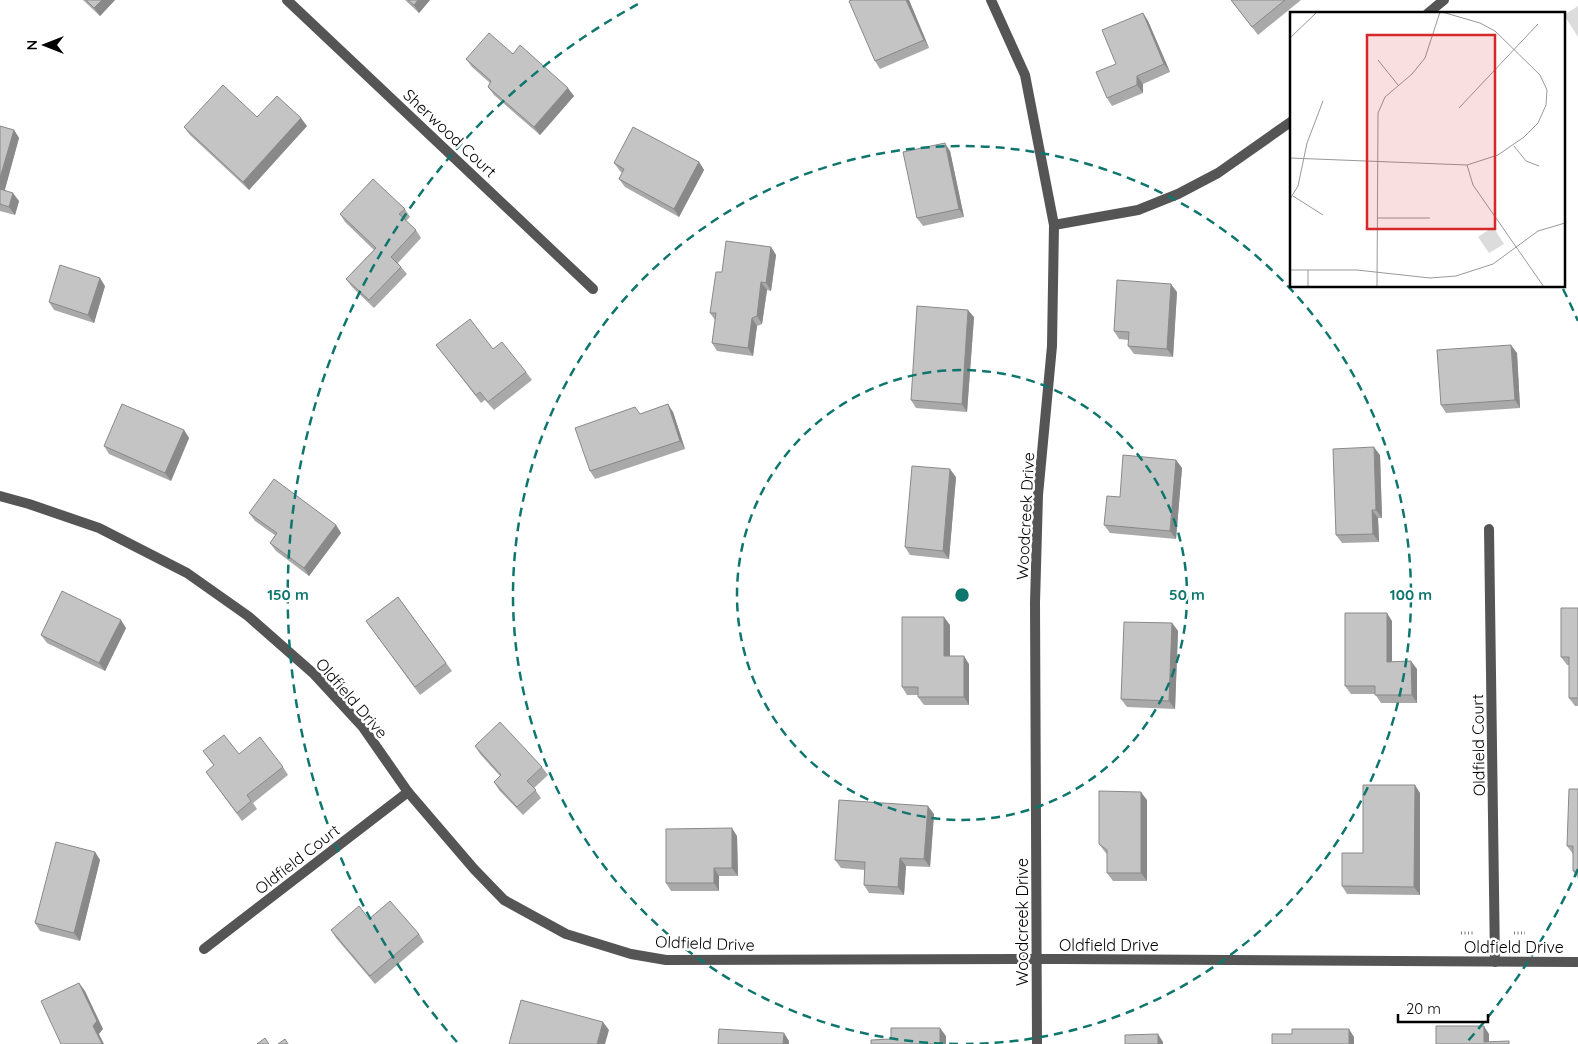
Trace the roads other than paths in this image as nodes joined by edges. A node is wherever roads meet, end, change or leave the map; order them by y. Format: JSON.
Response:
{"nodes":[{"id":1,"x":287,"y":0,"type":"edge"},
{"id":2,"x":991,"y":0,"type":"edge"},
{"id":3,"x":1444,"y":0,"type":"edge"},
{"id":4,"x":1429,"y":12,"type":"edge"},
{"id":5,"x":1290,"y":122,"type":"edge"},
{"id":6,"x":1054,"y":225,"type":"junction"},
{"id":7,"x":593,"y":289,"type":"dead end"},
{"id":8,"x":0,"y":496,"type":"edge"},
{"id":9,"x":1489,"y":529,"type":"dead end"},
{"id":10,"x":408,"y":792,"type":"junction"},
{"id":11,"x":204,"y":949,"type":"dead end"},
{"id":12,"x":1037,"y":959,"type":"junction"},
{"id":13,"x":1495,"y":962,"type":"junction"},
{"id":14,"x":1578,"y":962,"type":"edge"},
{"id":15,"x":1037,"y":1044,"type":"edge"}],
"edges":[{"from":1,"to":7,"type":"street","name":"Sherwood Court"},
{"from":2,"to":6,"type":"street","name":"Woodcreek Drive"},
{"from":3,"to":4,"type":"street"},
{"from":5,"to":6,"type":"street"},
{"from":6,"to":12,"type":"street","name":"Woodcreek Drive"},
{"from":8,"to":10,"type":"street","name":"Oldfield Drive"},
{"from":9,"to":13,"type":"street","name":"Oldfield Court"},
{"from":10,"to":11,"type":"street","name":"Oldfield Court"},
{"from":10,"to":12,"type":"street","name":"Oldfield Drive"},
{"from":12,"to":13,"type":"street","name":"Oldfield Drive"},
{"from":12,"to":15,"type":"street","name":"Woodcreek Drive"},
{"from":13,"to":14,"type":"street","name":"Oldfield Drive"}]}
